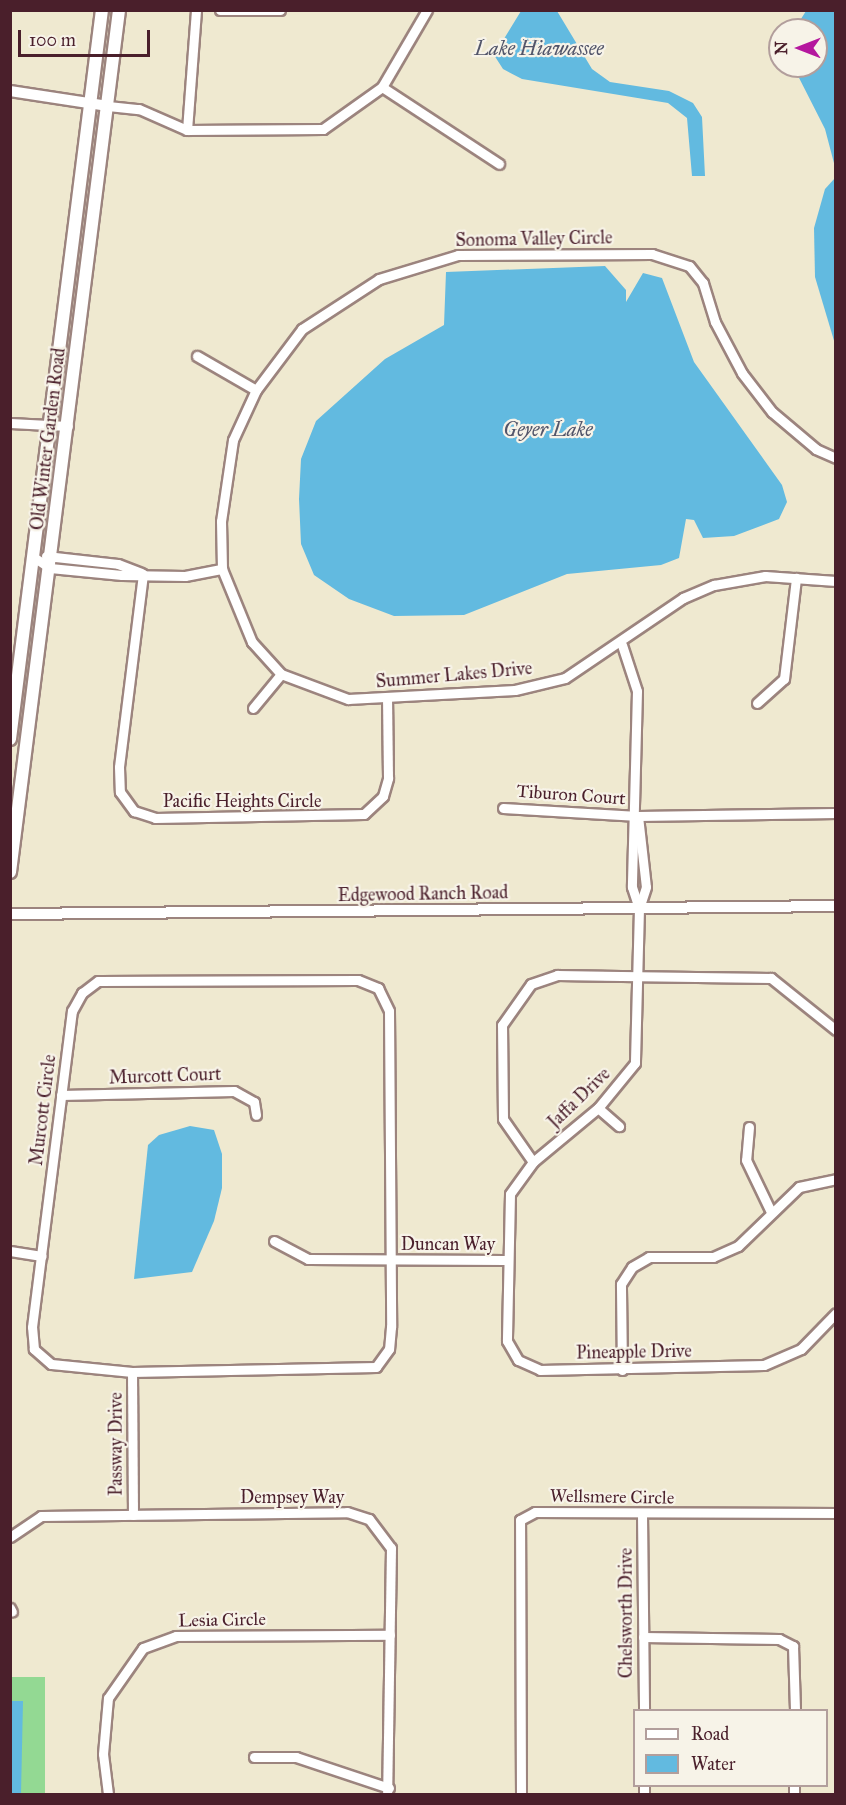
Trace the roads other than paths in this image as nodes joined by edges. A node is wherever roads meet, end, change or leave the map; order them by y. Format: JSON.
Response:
{"nodes":[{"id":1,"x":102,"y":10,"type":"edge"},
{"id":2,"x":119,"y":10,"type":"edge"},
{"id":3,"x":196,"y":10,"type":"edge"},
{"id":4,"x":220,"y":10,"type":"edge"},
{"id":5,"x":280,"y":10,"type":"edge"},
{"id":6,"x":427,"y":10,"type":"edge"},
{"id":7,"x":382,"y":87,"type":"junction"},
{"id":8,"x":10,"y":91,"type":"edge"},
{"id":9,"x":91,"y":103,"type":"junction"},
{"id":10,"x":108,"y":106,"type":"junction"},
{"id":11,"x":187,"y":130,"type":"junction"},
{"id":12,"x":499,"y":164,"type":"dead end"},
{"id":13,"x":197,"y":356,"type":"dead end"},
{"id":14,"x":256,"y":390,"type":"junction"},
{"id":15,"x":10,"y":423,"type":"edge"},
{"id":16,"x":51,"y":425,"type":"junction"},
{"id":17,"x":68,"y":426,"type":"junction"},
{"id":18,"x":836,"y":458,"type":"edge"},
{"id":19,"x":34,"y":558,"type":"junction"},
{"id":20,"x":51,"y":562,"type":"junction"},
{"id":21,"x":222,"y":569,"type":"junction"},
{"id":22,"x":143,"y":574,"type":"junction"},
{"id":23,"x":796,"y":578,"type":"junction"},
{"id":24,"x":836,"y":580,"type":"edge"},
{"id":25,"x":622,"y":645,"type":"junction"},
{"id":26,"x":281,"y":674,"type":"junction"},
{"id":27,"x":387,"y":700,"type":"junction"},
{"id":28,"x":757,"y":703,"type":"dead end"},
{"id":29,"x":252,"y":708,"type":"dead end"},
{"id":30,"x":10,"y":739,"type":"edge"},
{"id":31,"x":503,"y":808,"type":"dead end"},
{"id":32,"x":836,"y":813,"type":"edge"},
{"id":33,"x":638,"y":816,"type":"junction"},
{"id":34,"x":10,"y":872,"type":"edge"},
{"id":35,"x":836,"y":906,"type":"edge"},
{"id":36,"x":639,"y":908,"type":"junction"},
{"id":37,"x":10,"y":914,"type":"edge"},
{"id":38,"x":638,"y":975,"type":"junction"},
{"id":39,"x":836,"y":1030,"type":"edge"},
{"id":40,"x":61,"y":1095,"type":"junction"},
{"id":41,"x":598,"y":1108,"type":"junction"},
{"id":42,"x":256,"y":1115,"type":"dead end"},
{"id":43,"x":619,"y":1126,"type":"dead end"},
{"id":44,"x":749,"y":1126,"type":"dead end"},
{"id":45,"x":533,"y":1162,"type":"junction"},
{"id":46,"x":836,"y":1179,"type":"edge"},
{"id":47,"x":771,"y":1212,"type":"junction"},
{"id":48,"x":274,"y":1241,"type":"dead end"},
{"id":49,"x":10,"y":1251,"type":"edge"},
{"id":50,"x":42,"y":1256,"type":"junction"},
{"id":51,"x":391,"y":1260,"type":"junction"},
{"id":52,"x":505,"y":1260,"type":"junction"},
{"id":53,"x":836,"y":1313,"type":"edge"},
{"id":54,"x":622,"y":1370,"type":"junction"},
{"id":55,"x":132,"y":1372,"type":"junction"},
{"id":56,"x":836,"y":1513,"type":"edge"},
{"id":57,"x":642,"y":1514,"type":"junction"},
{"id":58,"x":133,"y":1515,"type":"junction"},
{"id":59,"x":10,"y":1537,"type":"edge"},
{"id":60,"x":390,"y":1635,"type":"junction"},
{"id":61,"x":643,"y":1637,"type":"junction"},
{"id":62,"x":644,"y":1709,"type":"edge"},
{"id":63,"x":795,"y":1709,"type":"edge"},
{"id":64,"x":254,"y":1757,"type":"dead end"},
{"id":65,"x":388,"y":1791,"type":"edge"},
{"id":66,"x":108,"y":1794,"type":"edge"},
{"id":67,"x":521,"y":1794,"type":"edge"}],
"edges":[{"from":1,"to":9,"type":"main road","name":"Old Winter Garden Road"},
{"from":2,"to":10,"type":"main road","name":"Old Winter Garden Road"},
{"from":3,"to":11,"type":"street"},
{"from":4,"to":5,"type":"street"},
{"from":6,"to":7,"type":"street"},
{"from":7,"to":11,"type":"street"},
{"from":7,"to":12,"type":"street"},
{"from":8,"to":9,"type":"street"},
{"from":9,"to":10,"type":"street"},
{"from":9,"to":16,"type":"main road","name":"Old Winter Garden Road"},
{"from":10,"to":11,"type":"street"},
{"from":10,"to":17,"type":"main road","name":"Old Winter Garden Road"},
{"from":13,"to":14,"type":"street"},
{"from":14,"to":18,"type":"street","name":"Sonoma Valley Circle"},
{"from":14,"to":21,"type":"street","name":"Sonoma Valley Circle"},
{"from":15,"to":16,"type":"street"},
{"from":16,"to":17,"type":"street"},
{"from":16,"to":19,"type":"main road","name":"Old Winter Garden Road"},
{"from":17,"to":20,"type":"main road","name":"Old Winter Garden Road"},
{"from":19,"to":20,"type":"street"},
{"from":19,"to":30,"type":"main road","name":"Old Winter Garden Road"},
{"from":20,"to":22,"type":"street"},
{"from":20,"to":34,"type":"main road","name":"Old Winter Garden Road"},
{"from":21,"to":22,"type":"street"},
{"from":21,"to":26,"type":"street","name":"Summer Lakes Drive"},
{"from":22,"to":27,"type":"street","name":"Pacific Heights Circle"},
{"from":23,"to":24,"type":"street","name":"Summer Lakes Drive"},
{"from":23,"to":25,"type":"street","name":"Summer Lakes Drive"},
{"from":23,"to":28,"type":"street"},
{"from":25,"to":27,"type":"street","name":"Summer Lakes Drive"},
{"from":25,"to":33,"type":"street","name":"Jaffa Drive"},
{"from":26,"to":27,"type":"street","name":"Summer Lakes Drive"},
{"from":26,"to":29,"type":"street"},
{"from":31,"to":33,"type":"street","name":"Tiburon Court"},
{"from":32,"to":33,"type":"street","name":"Tiburon Court"},
{"from":33,"to":36,"type":"street","name":"Jaffa Drive"},
{"from":35,"to":36,"type":"street","name":"Edgewood Ranch Road"},
{"from":36,"to":37,"type":"street","name":"Edgewood Ranch Road"},
{"from":36,"to":38,"type":"street","name":"Jaffa Drive"},
{"from":38,"to":39,"type":"street"},
{"from":38,"to":41,"type":"street","name":"Jaffa Drive"},
{"from":38,"to":45,"type":"street"},
{"from":40,"to":42,"type":"street","name":"Murcott Court"},
{"from":40,"to":50,"type":"street","name":"Murcott Circle"},
{"from":40,"to":51,"type":"street","name":"Murcott Circle"},
{"from":41,"to":43,"type":"street"},
{"from":41,"to":45,"type":"street","name":"Jaffa Drive"},
{"from":44,"to":47,"type":"street"},
{"from":45,"to":52,"type":"street","name":"Jaffa Drive"},
{"from":46,"to":47,"type":"street"},
{"from":47,"to":54,"type":"street"},
{"from":48,"to":51,"type":"street","name":"Duncan Way"},
{"from":49,"to":50,"type":"street"},
{"from":50,"to":55,"type":"street","name":"Murcott Circle"},
{"from":51,"to":52,"type":"street","name":"Duncan Way"},
{"from":51,"to":55,"type":"street","name":"Murcott Circle"},
{"from":52,"to":54,"type":"street","name":"Pineapple Drive"},
{"from":53,"to":54,"type":"street","name":"Pineapple Drive"},
{"from":55,"to":58,"type":"street","name":"Passway Drive"},
{"from":56,"to":57,"type":"street","name":"Wellsmere Circle"},
{"from":57,"to":61,"type":"street","name":"Chelsworth Drive"},
{"from":57,"to":67,"type":"street","name":"Wellsmere Circle"},
{"from":58,"to":59,"type":"street","name":"Dempsey Way"},
{"from":58,"to":60,"type":"street","name":"Dempsey Way"},
{"from":60,"to":65,"type":"street","name":"Dempsey Way"},
{"from":60,"to":66,"type":"street","name":"Lesia Circle"},
{"from":61,"to":62,"type":"street","name":"Chelsworth Drive"},
{"from":61,"to":63,"type":"street"},
{"from":64,"to":65,"type":"street"}]}
